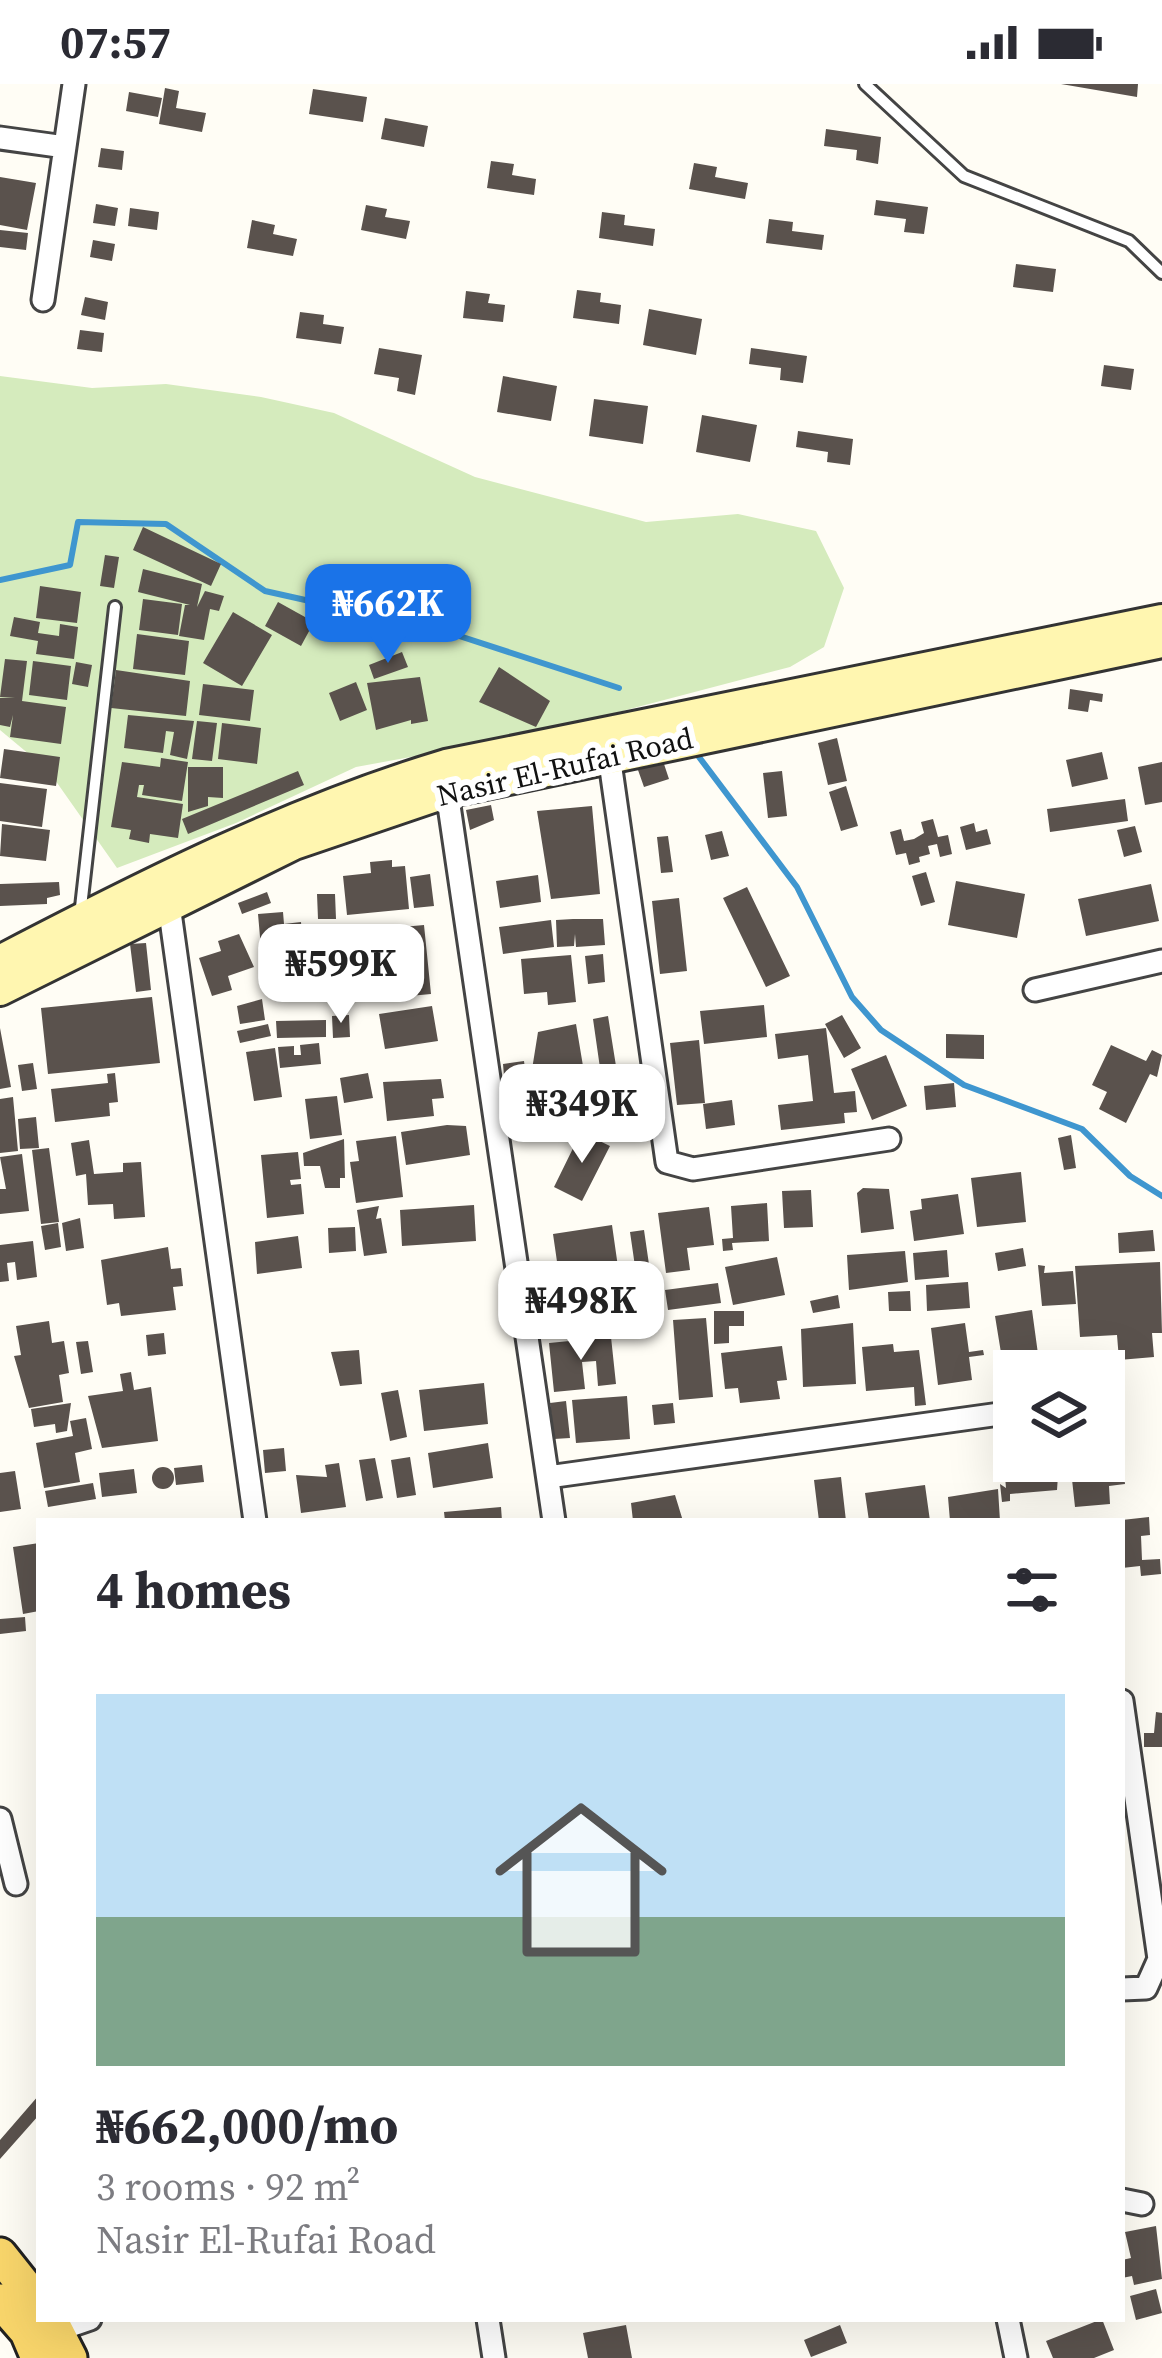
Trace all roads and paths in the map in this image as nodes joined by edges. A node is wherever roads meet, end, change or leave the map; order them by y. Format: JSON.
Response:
{"nodes":[{"id":1,"x":74,"y":84,"type":"edge"},
{"id":2,"x":865,"y":84,"type":"edge"},
{"id":3,"x":0,"y":138,"type":"edge"},
{"id":4,"x":65,"y":146,"type":"junction"},
{"id":5,"x":1162,"y":273,"type":"edge"},
{"id":6,"x":43,"y":300,"type":"dead end"},
{"id":7,"x":115,"y":607,"type":"dead end"},
{"id":8,"x":1162,"y":620,"type":"edge"},
{"id":9,"x":1162,"y":642,"type":"edge"},
{"id":10,"x":815,"y":701,"type":"junction"},
{"id":11,"x":609,"y":754,"type":"junction"},
{"id":12,"x":447,"y":792,"type":"junction"},
{"id":13,"x":169,"y":905,"type":"junction"},
{"id":14,"x":80,"y":919,"type":"junction"},
{"id":15,"x":0,"y":961,"type":"edge"},
{"id":16,"x":1162,"y":961,"type":"edge"},
{"id":17,"x":1035,"y":990,"type":"dead end"},
{"id":18,"x":0,"y":991,"type":"edge"},
{"id":19,"x":889,"y":1139,"type":"dead end"},
{"id":20,"x":993,"y":1415,"type":"edge"},
{"id":21,"x":548,"y":1477,"type":"junction"},
{"id":22,"x":255,"y":1518,"type":"edge"},
{"id":23,"x":554,"y":1518,"type":"edge"},
{"id":24,"x":1125,"y":1700,"type":"edge"},
{"id":25,"x":0,"y":1819,"type":"edge"},
{"id":26,"x":16,"y":1884,"type":"dead end"},
{"id":27,"x":1125,"y":1988,"type":"edge"},
{"id":28,"x":0,"y":2255,"type":"edge"},
{"id":29,"x":0,"y":2300,"type":"edge"},
{"id":30,"x":36,"y":2316,"type":"edge"},
{"id":31,"x":488,"y":2322,"type":"edge"},
{"id":32,"x":1009,"y":2322,"type":"edge"},
{"id":33,"x":46,"y":2333,"type":"edge"},
{"id":34,"x":494,"y":2358,"type":"edge"},
{"id":35,"x":1016,"y":2358,"type":"edge"}],
"edges":[{"from":1,"to":4,"type":"street"},
{"from":2,"to":5,"type":"lane"},
{"from":3,"to":4,"type":"street"},
{"from":4,"to":6,"type":"street"},
{"from":7,"to":14,"type":"lane"},
{"from":8,"to":10,"type":"main road","name":"Nasir El-Rufai Road"},
{"from":9,"to":10,"type":"main road","name":"Nasir El-Rufai Road"},
{"from":10,"to":11,"type":"main road","name":"Nasir El-Rufai Road"},
{"from":10,"to":14,"type":"main road","name":"Nasir El-Rufai Road"},
{"from":11,"to":12,"type":"main road","name":"Nasir El-Rufai Road"},
{"from":11,"to":19,"type":"street"},
{"from":12,"to":13,"type":"main road","name":"Nasir El-Rufai Road"},
{"from":12,"to":21,"type":"street"},
{"from":13,"to":18,"type":"main road","name":"Nasir El-Rufai Road"},
{"from":13,"to":22,"type":"street"},
{"from":14,"to":15,"type":"main road","name":"Nasir El-Rufai Road"},
{"from":16,"to":17,"type":"street"},
{"from":20,"to":21,"type":"street"},
{"from":21,"to":23,"type":"street"},
{"from":24,"to":27,"type":"street"},
{"from":25,"to":26,"type":"street"},
{"from":28,"to":30,"type":"main road"},
{"from":29,"to":33,"type":"main road"},
{"from":31,"to":34,"type":"street"},
{"from":32,"to":35,"type":"street"}]}
